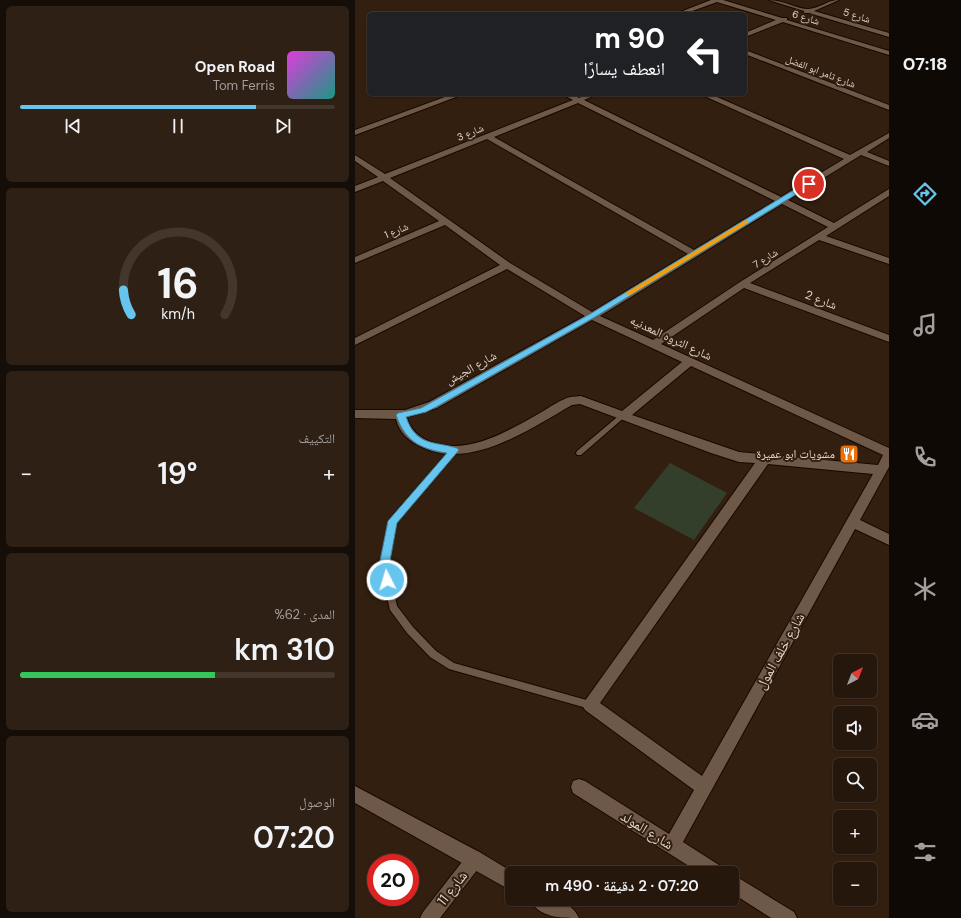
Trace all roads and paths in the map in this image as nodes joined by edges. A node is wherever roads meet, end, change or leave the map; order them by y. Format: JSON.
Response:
{"nodes":[{"id":1,"x":717,"y":0,"type":"edge"},
{"id":2,"x":772,"y":0,"type":"edge"},
{"id":3,"x":837,"y":0,"type":"edge"},
{"id":4,"x":808,"y":11,"type":"junction"},
{"id":5,"x":684,"y":12,"type":"edge"},
{"id":6,"x":783,"y":20,"type":"junction"},
{"id":7,"x":747,"y":34,"type":"edge"},
{"id":8,"x":889,"y":35,"type":"edge"},
{"id":9,"x":747,"y":53,"type":"edge"},
{"id":10,"x":889,"y":53,"type":"edge"},
{"id":11,"x":455,"y":96,"type":"edge"},
{"id":12,"x":570,"y":96,"type":"edge"},
{"id":13,"x":589,"y":96,"type":"edge"},
{"id":14,"x":708,"y":96,"type":"edge"},
{"id":15,"x":578,"y":100,"type":"junction"},
{"id":16,"x":889,"y":108,"type":"edge"},
{"id":17,"x":355,"y":133,"type":"edge"},
{"id":18,"x":889,"y":135,"type":"edge"},
{"id":19,"x":487,"y":136,"type":"junction"},
{"id":20,"x":860,"y":152,"type":"junction"},
{"id":21,"x":355,"y":156,"type":"edge"},
{"id":22,"x":849,"y":158,"type":"junction"},
{"id":23,"x":889,"y":164,"type":"edge"},
{"id":24,"x":384,"y":177,"type":"junction"},
{"id":25,"x":355,"y":189,"type":"edge"},
{"id":26,"x":889,"y":192,"type":"edge"},
{"id":27,"x":879,"y":199,"type":"junction"},
{"id":28,"x":783,"y":201,"type":"junction"},
{"id":29,"x":889,"y":202,"type":"edge"},
{"id":30,"x":446,"y":221,"type":"junction"},
{"id":31,"x":835,"y":227,"type":"junction"},
{"id":32,"x":820,"y":237,"type":"junction"},
{"id":33,"x":693,"y":253,"type":"junction"},
{"id":34,"x":355,"y":260,"type":"edge"},
{"id":35,"x":889,"y":261,"type":"edge"},
{"id":36,"x":507,"y":265,"type":"junction"},
{"id":37,"x":743,"y":284,"type":"junction"},
{"id":38,"x":592,"y":316,"type":"junction"},
{"id":39,"x":889,"y":339,"type":"edge"},
{"id":40,"x":355,"y":342,"type":"edge"},
{"id":41,"x":654,"y":344,"type":"junction"},
{"id":42,"x":690,"y":361,"type":"junction"},
{"id":43,"x":355,"y":414,"type":"edge"},
{"id":44,"x":401,"y":415,"type":"junction"},
{"id":45,"x":624,"y":415,"type":"junction"},
{"id":46,"x":454,"y":450,"type":"junction"},
{"id":47,"x":579,"y":453,"type":"dead end"},
{"id":48,"x":889,"y":454,"type":"edge"},
{"id":49,"x":763,"y":460,"type":"junction"},
{"id":50,"x":881,"y":470,"type":"junction"},
{"id":51,"x":852,"y":522,"type":"junction"},
{"id":52,"x":889,"y":540,"type":"edge"},
{"id":53,"x":591,"y":705,"type":"junction"},
{"id":54,"x":579,"y":787,"type":"dead end"},
{"id":55,"x":704,"y":787,"type":"junction"},
{"id":56,"x":355,"y":794,"type":"edge"},
{"id":57,"x":672,"y":845,"type":"junction"},
{"id":58,"x":475,"y":859,"type":"junction"},
{"id":59,"x":705,"y":866,"type":"edge"},
{"id":60,"x":505,"y":878,"type":"edge"},
{"id":61,"x":739,"y":887,"type":"edge"},
{"id":62,"x":550,"y":906,"type":"edge"},
{"id":63,"x":429,"y":918,"type":"edge"},
{"id":64,"x":570,"y":918,"type":"edge"},
{"id":65,"x":788,"y":918,"type":"edge"}],
"edges":[{"from":1,"to":5,"type":"street"},
{"from":1,"to":6,"type":"street","name":"شارع 6"},
{"from":2,"to":4,"type":"street","name":"شارع 5"},
{"from":3,"to":4,"type":"street"},
{"from":4,"to":6,"type":"street"},
{"from":4,"to":8,"type":"street","name":"شارع 5"},
{"from":6,"to":7,"type":"street"},
{"from":6,"to":10,"type":"street","name":"شارع 6"},
{"from":9,"to":16,"type":"street","name":"شارع تامر ابو الفضل"},
{"from":11,"to":17,"type":"street"},
{"from":12,"to":15,"type":"street"},
{"from":13,"to":15,"type":"street","name":"شارع 3"},
{"from":14,"to":22,"type":"street"},
{"from":15,"to":19,"type":"street","name":"شارع 3"},
{"from":15,"to":28,"type":"street"},
{"from":18,"to":20,"type":"street","name":"شارع الجيش"},
{"from":19,"to":24,"type":"street","name":"شارع 3"},
{"from":19,"to":33,"type":"street"},
{"from":20,"to":22,"type":"street","name":"شارع الجيش"},
{"from":20,"to":23,"type":"street"},
{"from":21,"to":24,"type":"street","name":"شارع الثروه المعدنيه"},
{"from":22,"to":28,"type":"street","name":"شارع الجيش"},
{"from":24,"to":25,"type":"street","name":"شارع 3"},
{"from":24,"to":30,"type":"street","name":"شارع الثروه المعدنيه"},
{"from":26,"to":27,"type":"street","name":"شارع 7"},
{"from":27,"to":29,"type":"street"},
{"from":27,"to":31,"type":"street","name":"شارع 7"},
{"from":28,"to":31,"type":"street"},
{"from":28,"to":33,"type":"street","name":"شارع الجيش"},
{"from":30,"to":34,"type":"street","name":"شارع 1"},
{"from":30,"to":36,"type":"street","name":"شارع الثروه المعدنيه"},
{"from":31,"to":32,"type":"street","name":"شارع 7"},
{"from":32,"to":35,"type":"street"},
{"from":32,"to":37,"type":"street","name":"شارع 7"},
{"from":33,"to":38,"type":"street","name":"شارع الجيش"},
{"from":36,"to":38,"type":"street","name":"شارع الثروه المعدنيه"},
{"from":36,"to":40,"type":"street"},
{"from":37,"to":39,"type":"street","name":"شارع 2"},
{"from":37,"to":41,"type":"street","name":"شارع 7"},
{"from":38,"to":41,"type":"street","name":"شارع الثروه المعدنيه"},
{"from":38,"to":44,"type":"street","name":"شارع الجيش"},
{"from":41,"to":42,"type":"street","name":"شارع الثروه المعدنيه"},
{"from":42,"to":45,"type":"street"},
{"from":42,"to":48,"type":"street","name":"شارع الثروه المعدنيه"},
{"from":43,"to":44,"type":"street","name":"شارع الجيش"},
{"from":44,"to":46,"type":"street"},
{"from":45,"to":46,"type":"street"},
{"from":45,"to":47,"type":"lane"},
{"from":45,"to":49,"type":"street"},
{"from":46,"to":53,"type":"lane"},
{"from":48,"to":50,"type":"street","name":"شارع خلف المول"},
{"from":49,"to":50,"type":"street"},
{"from":49,"to":53,"type":"street"},
{"from":50,"to":51,"type":"street","name":"شارع خلف المول"},
{"from":51,"to":52,"type":"street"},
{"from":51,"to":55,"type":"street","name":"شارع خلف المول"},
{"from":53,"to":55,"type":"street"},
{"from":54,"to":57,"type":"street","name":"شارع المولد"},
{"from":55,"to":57,"type":"street","name":"شارع خلف المول"},
{"from":56,"to":58,"type":"street"},
{"from":57,"to":59,"type":"street","name":"شارع المولد"},
{"from":58,"to":60,"type":"street"},
{"from":58,"to":63,"type":"street","name":"شارع 11"},
{"from":61,"to":65,"type":"street"},
{"from":62,"to":64,"type":"street"}]}
